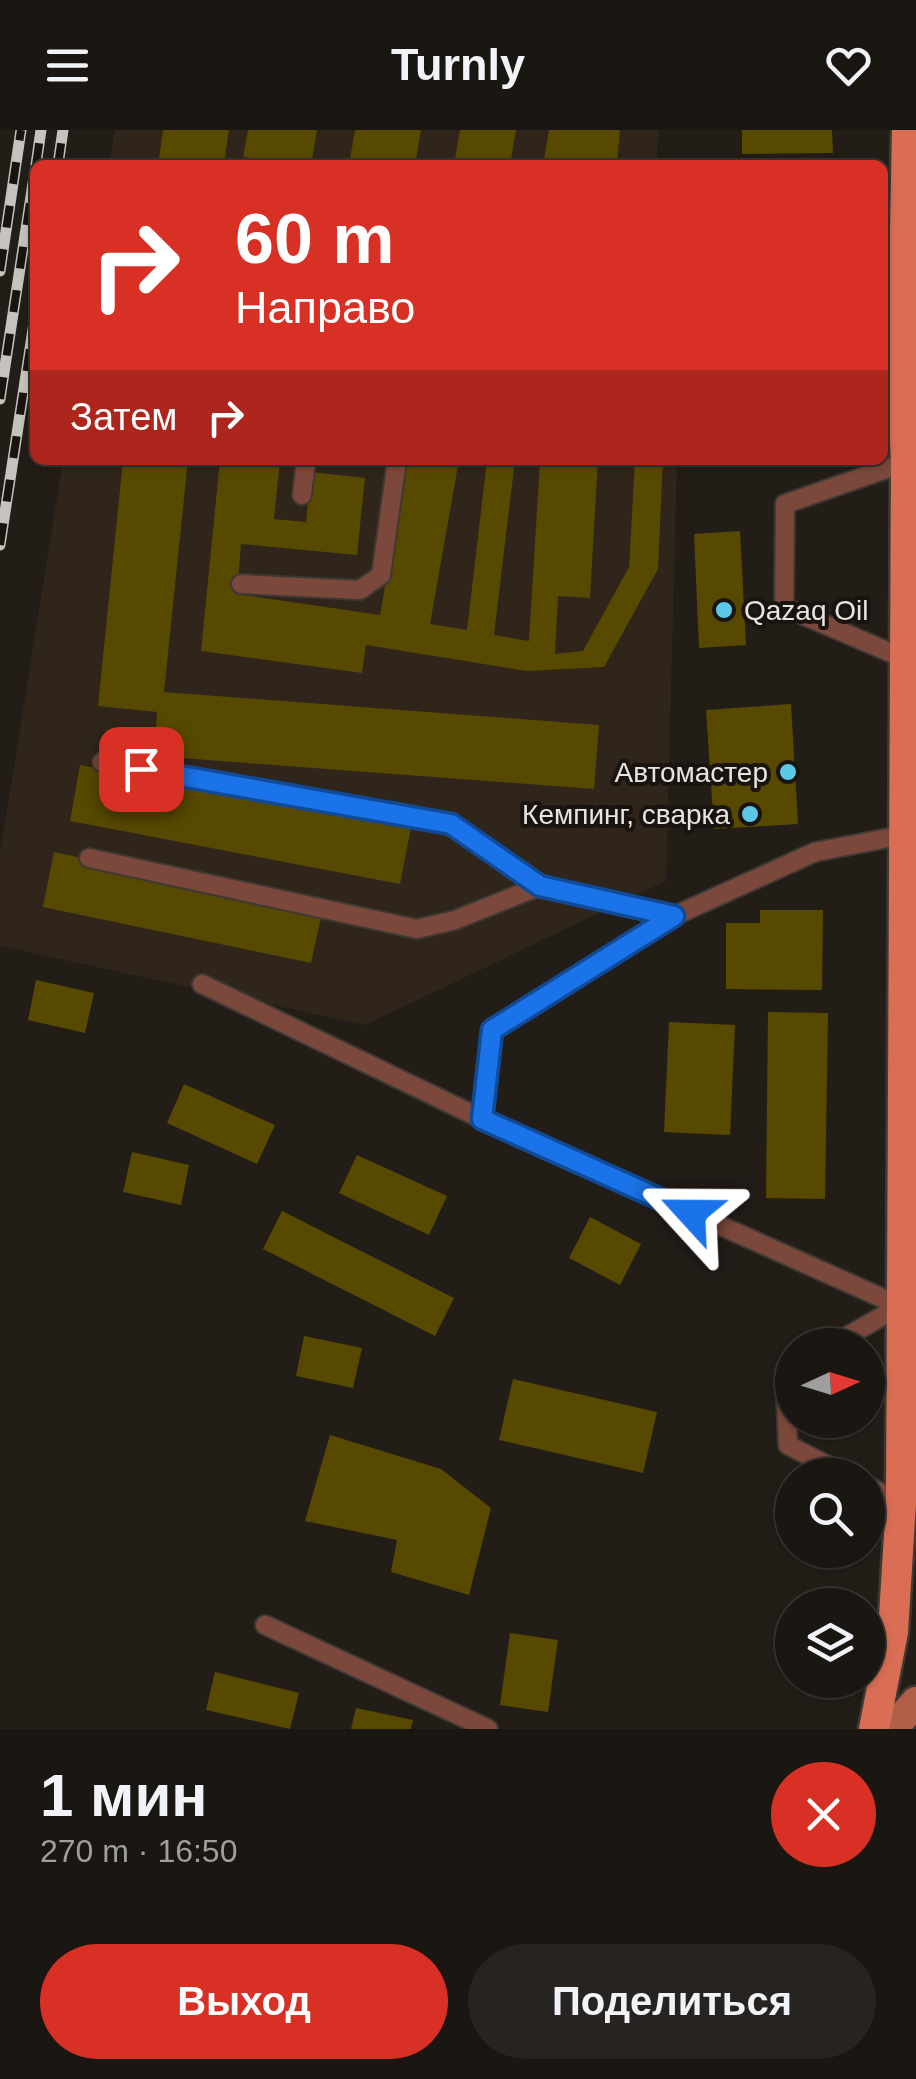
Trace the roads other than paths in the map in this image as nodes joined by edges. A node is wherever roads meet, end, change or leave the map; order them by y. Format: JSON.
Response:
{"nodes":[{"id":1,"x":907,"y":130,"type":"edge"},
{"id":2,"x":911,"y":336,"type":"edge"},
{"id":3,"x":892,"y":377,"type":"edge"},
{"id":4,"x":906,"y":462,"type":"junction"},
{"id":5,"x":305,"y":465,"type":"edge"},
{"id":6,"x":396,"y":465,"type":"edge"},
{"id":7,"x":302,"y":495,"type":"dead end"},
{"id":8,"x":241,"y":584,"type":"dead end"},
{"id":9,"x":902,"y":658,"type":"junction"},
{"id":10,"x":102,"y":762,"type":"dead end"},
{"id":11,"x":911,"y":839,"type":"edge"},
{"id":12,"x":89,"y":858,"type":"dead end"},
{"id":13,"x":540,"y":886,"type":"junction"},
{"id":14,"x":674,"y":916,"type":"junction"},
{"id":15,"x":202,"y":984,"type":"dead end"},
{"id":16,"x":482,"y":1119,"type":"junction"},
{"id":17,"x":908,"y":1130,"type":"edge"},
{"id":18,"x":900,"y":1306,"type":"junction"},
{"id":19,"x":862,"y":1328,"type":"edge"},
{"id":20,"x":788,"y":1438,"type":"edge"},
{"id":21,"x":813,"y":1458,"type":"edge"},
{"id":22,"x":885,"y":1495,"type":"edge"},
{"id":23,"x":901,"y":1503,"type":"junction"},
{"id":24,"x":265,"y":1625,"type":"dead end"},
{"id":25,"x":916,"y":1702,"type":"edge"},
{"id":26,"x":488,"y":1729,"type":"edge"},
{"id":27,"x":874,"y":1729,"type":"edge"},
{"id":28,"x":892,"y":1729,"type":"edge"}],
"edges":[{"from":1,"to":2,"type":"main road"},
{"from":2,"to":3,"type":"main road"},
{"from":3,"to":4,"type":"main road"},
{"from":4,"to":9,"type":"main road"},
{"from":4,"to":9,"type":"lane"},
{"from":5,"to":7,"type":"lane"},
{"from":6,"to":8,"type":"lane"},
{"from":9,"to":11,"type":"main road"},
{"from":10,"to":13,"type":"lane"},
{"from":11,"to":14,"type":"lane"},
{"from":11,"to":17,"type":"main road"},
{"from":12,"to":13,"type":"lane"},
{"from":13,"to":14,"type":"lane"},
{"from":14,"to":16,"type":"lane"},
{"from":15,"to":16,"type":"lane"},
{"from":16,"to":18,"type":"lane"},
{"from":17,"to":18,"type":"main road"},
{"from":18,"to":19,"type":"lane"},
{"from":18,"to":23,"type":"main road"},
{"from":20,"to":21,"type":"lane"},
{"from":22,"to":23,"type":"lane"},
{"from":23,"to":27,"type":"main road"},
{"from":24,"to":26,"type":"lane"},
{"from":25,"to":28,"type":"street"}]}
